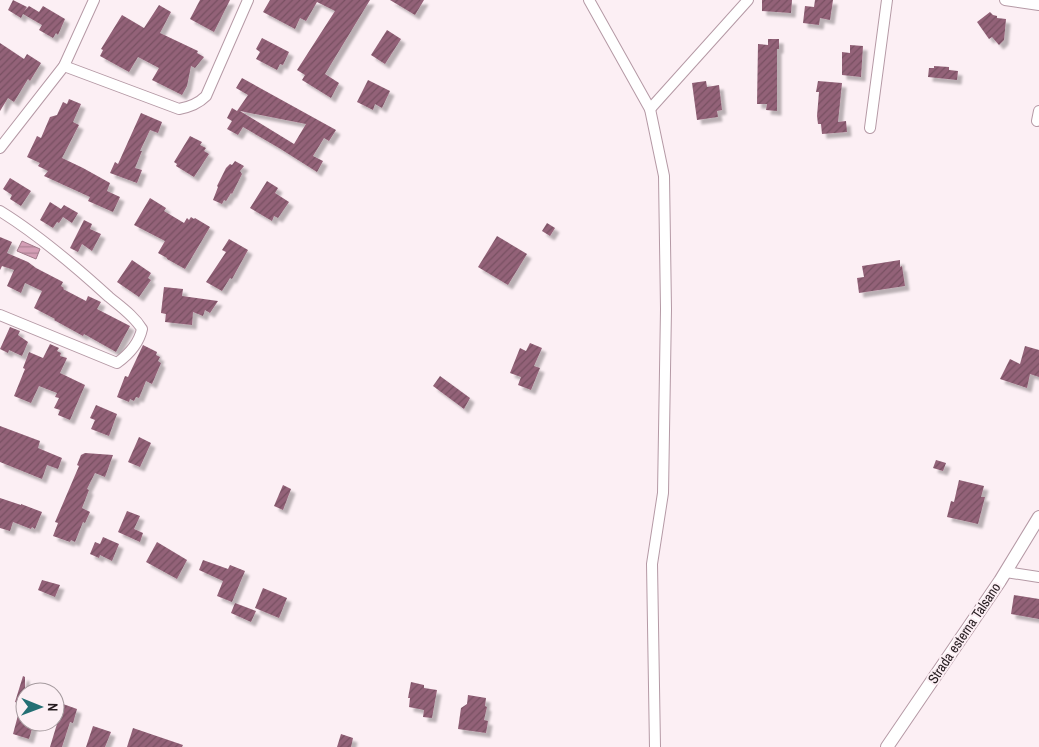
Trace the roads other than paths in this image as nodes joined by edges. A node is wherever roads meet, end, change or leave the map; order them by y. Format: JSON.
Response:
{"nodes":[{"id":1,"x":94,"y":0,"type":"edge"},
{"id":2,"x":248,"y":0,"type":"edge"},
{"id":3,"x":589,"y":0,"type":"edge"},
{"id":4,"x":748,"y":0,"type":"edge"},
{"id":5,"x":887,"y":0,"type":"edge"},
{"id":6,"x":1005,"y":0,"type":"edge"},
{"id":7,"x":1039,"y":5,"type":"edge"},
{"id":8,"x":64,"y":66,"type":"junction"},
{"id":9,"x":650,"y":109,"type":"junction"},
{"id":10,"x":870,"y":128,"type":"dead end"},
{"id":11,"x":0,"y":148,"type":"edge"},
{"id":12,"x":0,"y":211,"type":"edge"},
{"id":13,"x":0,"y":315,"type":"edge"},
{"id":14,"x":1039,"y":517,"type":"edge"},
{"id":15,"x":1006,"y":572,"type":"junction"},
{"id":16,"x":1039,"y":577,"type":"edge"},
{"id":17,"x":655,"y":747,"type":"edge"},
{"id":18,"x":887,"y":747,"type":"edge"}],
"edges":[{"from":1,"to":8,"type":"street"},
{"from":2,"to":8,"type":"street"},
{"from":3,"to":9,"type":"street"},
{"from":4,"to":9,"type":"street"},
{"from":5,"to":10,"type":"street"},
{"from":6,"to":7,"type":"street"},
{"from":8,"to":11,"type":"street"},
{"from":9,"to":17,"type":"street"},
{"from":12,"to":13,"type":"street"},
{"from":14,"to":15,"type":"street","name":"Strada esterna Talsano"},
{"from":15,"to":16,"type":"street"},
{"from":15,"to":18,"type":"street","name":"Strada esterna Talsano"}]}
